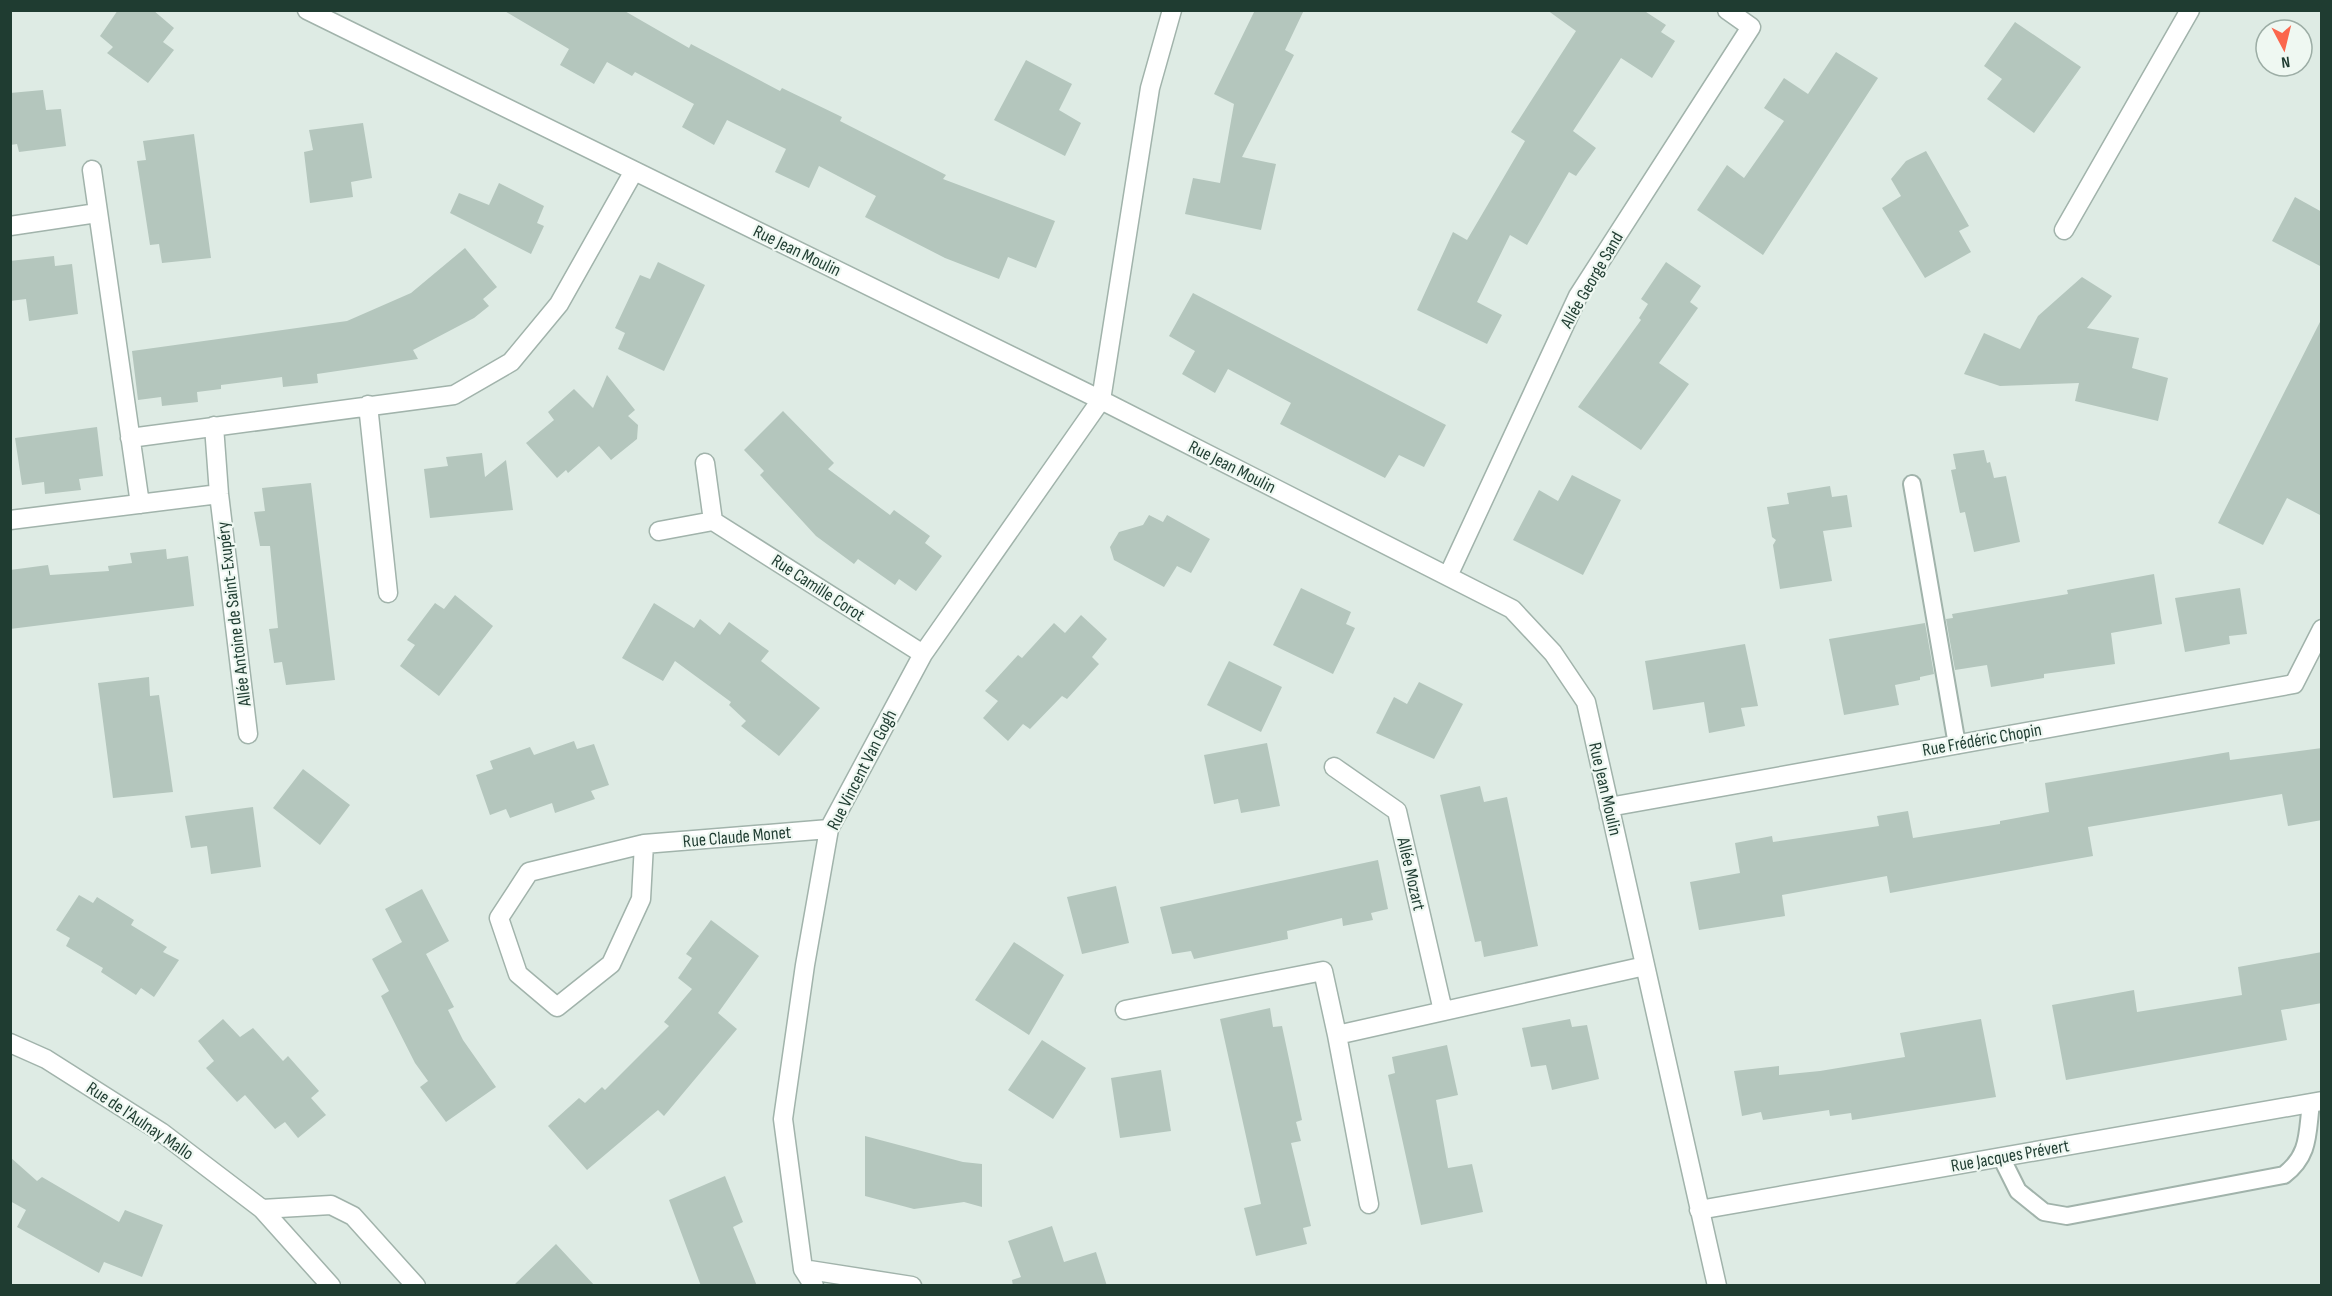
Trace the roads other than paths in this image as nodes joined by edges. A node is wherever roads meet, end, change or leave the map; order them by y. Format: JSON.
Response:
{"nodes":[{"id":1,"x":307,"y":10,"type":"edge"},
{"id":2,"x":1172,"y":10,"type":"edge"},
{"id":3,"x":1727,"y":10,"type":"edge"},
{"id":4,"x":2190,"y":10,"type":"edge"},
{"id":5,"x":92,"y":170,"type":"dead end"},
{"id":6,"x":634,"y":171,"type":"junction"},
{"id":7,"x":97,"y":213,"type":"junction"},
{"id":8,"x":10,"y":226,"type":"edge"},
{"id":9,"x":2064,"y":230,"type":"dead end"},
{"id":10,"x":1101,"y":400,"type":"junction"},
{"id":11,"x":368,"y":405,"type":"junction"},
{"id":12,"x":214,"y":426,"type":"junction"},
{"id":13,"x":130,"y":438,"type":"junction"},
{"id":14,"x":705,"y":463,"type":"dead end"},
{"id":15,"x":1912,"y":484,"type":"dead end"},
{"id":16,"x":219,"y":494,"type":"junction"},
{"id":17,"x":140,"y":504,"type":"junction"},
{"id":18,"x":10,"y":520,"type":"edge"},
{"id":19,"x":713,"y":521,"type":"junction"},
{"id":20,"x":659,"y":531,"type":"dead end"},
{"id":21,"x":1448,"y":576,"type":"junction"},
{"id":22,"x":388,"y":593,"type":"dead end"},
{"id":23,"x":2322,"y":629,"type":"edge"},
{"id":24,"x":923,"y":654,"type":"junction"},
{"id":25,"x":248,"y":734,"type":"dead end"},
{"id":26,"x":1957,"y":745,"type":"junction"},
{"id":27,"x":1334,"y":767,"type":"dead end"},
{"id":28,"x":1610,"y":807,"type":"junction"},
{"id":29,"x":829,"y":829,"type":"junction"},
{"id":30,"x":644,"y":844,"type":"junction"},
{"id":31,"x":1645,"y":966,"type":"junction"},
{"id":32,"x":1125,"y":1010,"type":"dead end"},
{"id":33,"x":1443,"y":1011,"type":"junction"},
{"id":34,"x":1337,"y":1035,"type":"junction"},
{"id":35,"x":10,"y":1043,"type":"edge"},
{"id":36,"x":2316,"y":1102,"type":"edge"},
{"id":37,"x":2001,"y":1157,"type":"junction"},
{"id":38,"x":1369,"y":1204,"type":"dead end"},
{"id":39,"x":262,"y":1209,"type":"junction"},
{"id":40,"x":1699,"y":1210,"type":"junction"},
{"id":41,"x":803,"y":1269,"type":"junction"},
{"id":42,"x":331,"y":1286,"type":"edge"},
{"id":43,"x":416,"y":1286,"type":"edge"},
{"id":44,"x":814,"y":1286,"type":"edge"},
{"id":45,"x":912,"y":1286,"type":"edge"},
{"id":46,"x":1717,"y":1286,"type":"edge"}],
"edges":[{"from":1,"to":6,"type":"street","name":"Rue Jean Moulin"},
{"from":2,"to":10,"type":"street"},
{"from":3,"to":21,"type":"street","name":"Allée George Sand"},
{"from":4,"to":9,"type":"street"},
{"from":5,"to":7,"type":"street"},
{"from":6,"to":10,"type":"street","name":"Rue Jean Moulin"},
{"from":6,"to":11,"type":"street"},
{"from":7,"to":8,"type":"street"},
{"from":7,"to":13,"type":"street"},
{"from":10,"to":21,"type":"street","name":"Rue Jean Moulin"},
{"from":10,"to":24,"type":"street","name":"Rue Vincent Van Gogh"},
{"from":11,"to":12,"type":"street"},
{"from":11,"to":22,"type":"street"},
{"from":12,"to":13,"type":"street"},
{"from":12,"to":16,"type":"street","name":"Allée Antoine de Saint-Exupéry"},
{"from":13,"to":17,"type":"street"},
{"from":14,"to":19,"type":"street"},
{"from":15,"to":26,"type":"lane"},
{"from":16,"to":17,"type":"street"},
{"from":16,"to":25,"type":"street","name":"Allée Antoine de Saint-Exupéry"},
{"from":17,"to":18,"type":"street"},
{"from":19,"to":20,"type":"street"},
{"from":19,"to":24,"type":"street","name":"Rue Camille Corot"},
{"from":21,"to":28,"type":"street","name":"Rue Jean Moulin"},
{"from":23,"to":26,"type":"street","name":"Rue Frédéric Chopin"},
{"from":24,"to":29,"type":"street","name":"Rue Vincent Van Gogh"},
{"from":26,"to":28,"type":"street","name":"Rue Frédéric Chopin"},
{"from":27,"to":33,"type":"street","name":"Allée Mozart"},
{"from":28,"to":31,"type":"street","name":"Rue Jean Moulin"},
{"from":29,"to":30,"type":"street","name":"Rue Claude Monet"},
{"from":29,"to":41,"type":"street","name":"Rue Vincent Van Gogh"},
{"from":30,"to":30,"type":"street","name":"Rue Claude Monet"},
{"from":31,"to":33,"type":"street"},
{"from":31,"to":40,"type":"street","name":"Rue Jean Moulin"},
{"from":32,"to":34,"type":"street"},
{"from":33,"to":34,"type":"street"},
{"from":34,"to":38,"type":"street"},
{"from":35,"to":39,"type":"street","name":"Rue de l'Aulnay Mallo"},
{"from":36,"to":37,"type":"street","name":"Rue Jacques Prévert"},
{"from":36,"to":37,"type":"lane"},
{"from":37,"to":40,"type":"street","name":"Rue Jacques Prévert"},
{"from":39,"to":42,"type":"street","name":"Rue de l'Aulnay Mallo"},
{"from":39,"to":43,"type":"street"},
{"from":40,"to":46,"type":"street","name":"Rue Jean Moulin"},
{"from":41,"to":44,"type":"street","name":"Rue Vincent Van Gogh"},
{"from":41,"to":45,"type":"street"}]}
